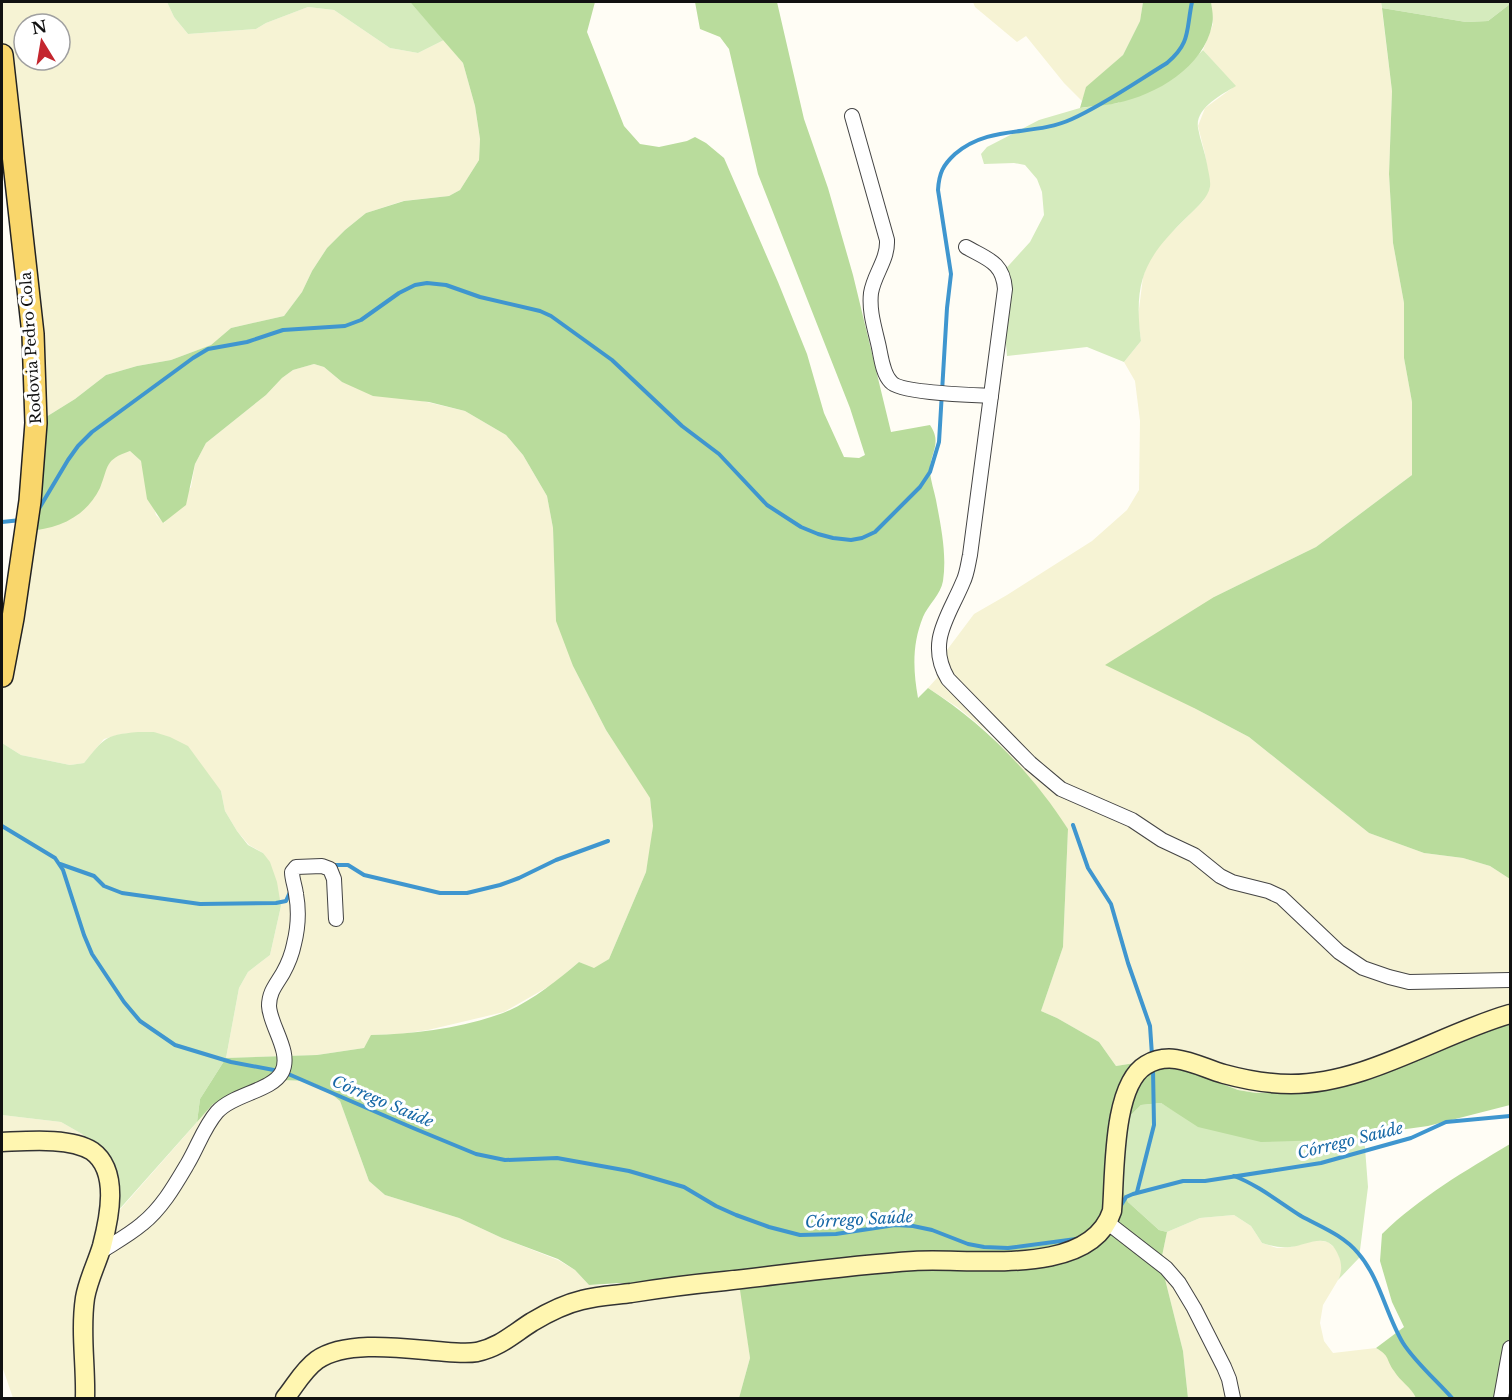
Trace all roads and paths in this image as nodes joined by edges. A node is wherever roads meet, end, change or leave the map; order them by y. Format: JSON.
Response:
{"nodes":[{"id":1,"x":2,"y":55,"type":"edge"},
{"id":2,"x":852,"y":116,"type":"dead end"},
{"id":3,"x":6,"y":132,"type":"edge"},
{"id":4,"x":966,"y":247,"type":"dead end"},
{"id":5,"x":991,"y":396,"type":"junction"},
{"id":6,"x":2,"y":676,"type":"edge"},
{"id":7,"x":336,"y":919,"type":"dead end"},
{"id":8,"x":1510,"y":980,"type":"edge"},
{"id":9,"x":1510,"y":1014,"type":"edge"},
{"id":10,"x":2,"y":1142,"type":"edge"},
{"id":11,"x":1108,"y":1224,"type":"junction"},
{"id":12,"x":100,"y":1252,"type":"junction"},
{"id":13,"x":1510,"y":1348,"type":"edge"},
{"id":14,"x":85,"y":1398,"type":"edge"},
{"id":15,"x":285,"y":1398,"type":"edge"},
{"id":16,"x":1233,"y":1398,"type":"edge"},
{"id":17,"x":1501,"y":1398,"type":"edge"}],
"edges":[{"from":1,"to":3,"type":"main road","name":"Rodovia Pedro Cola"},
{"from":2,"to":5,"type":"street"},
{"from":3,"to":6,"type":"main road","name":"Rodovia Pedro Cola"},
{"from":4,"to":5,"type":"street"},
{"from":5,"to":8,"type":"street"},
{"from":7,"to":12,"type":"street"},
{"from":9,"to":11,"type":"street"},
{"from":10,"to":12,"type":"street"},
{"from":11,"to":15,"type":"street"},
{"from":11,"to":16,"type":"street"},
{"from":12,"to":14,"type":"street"},
{"from":13,"to":17,"type":"street"}]}
